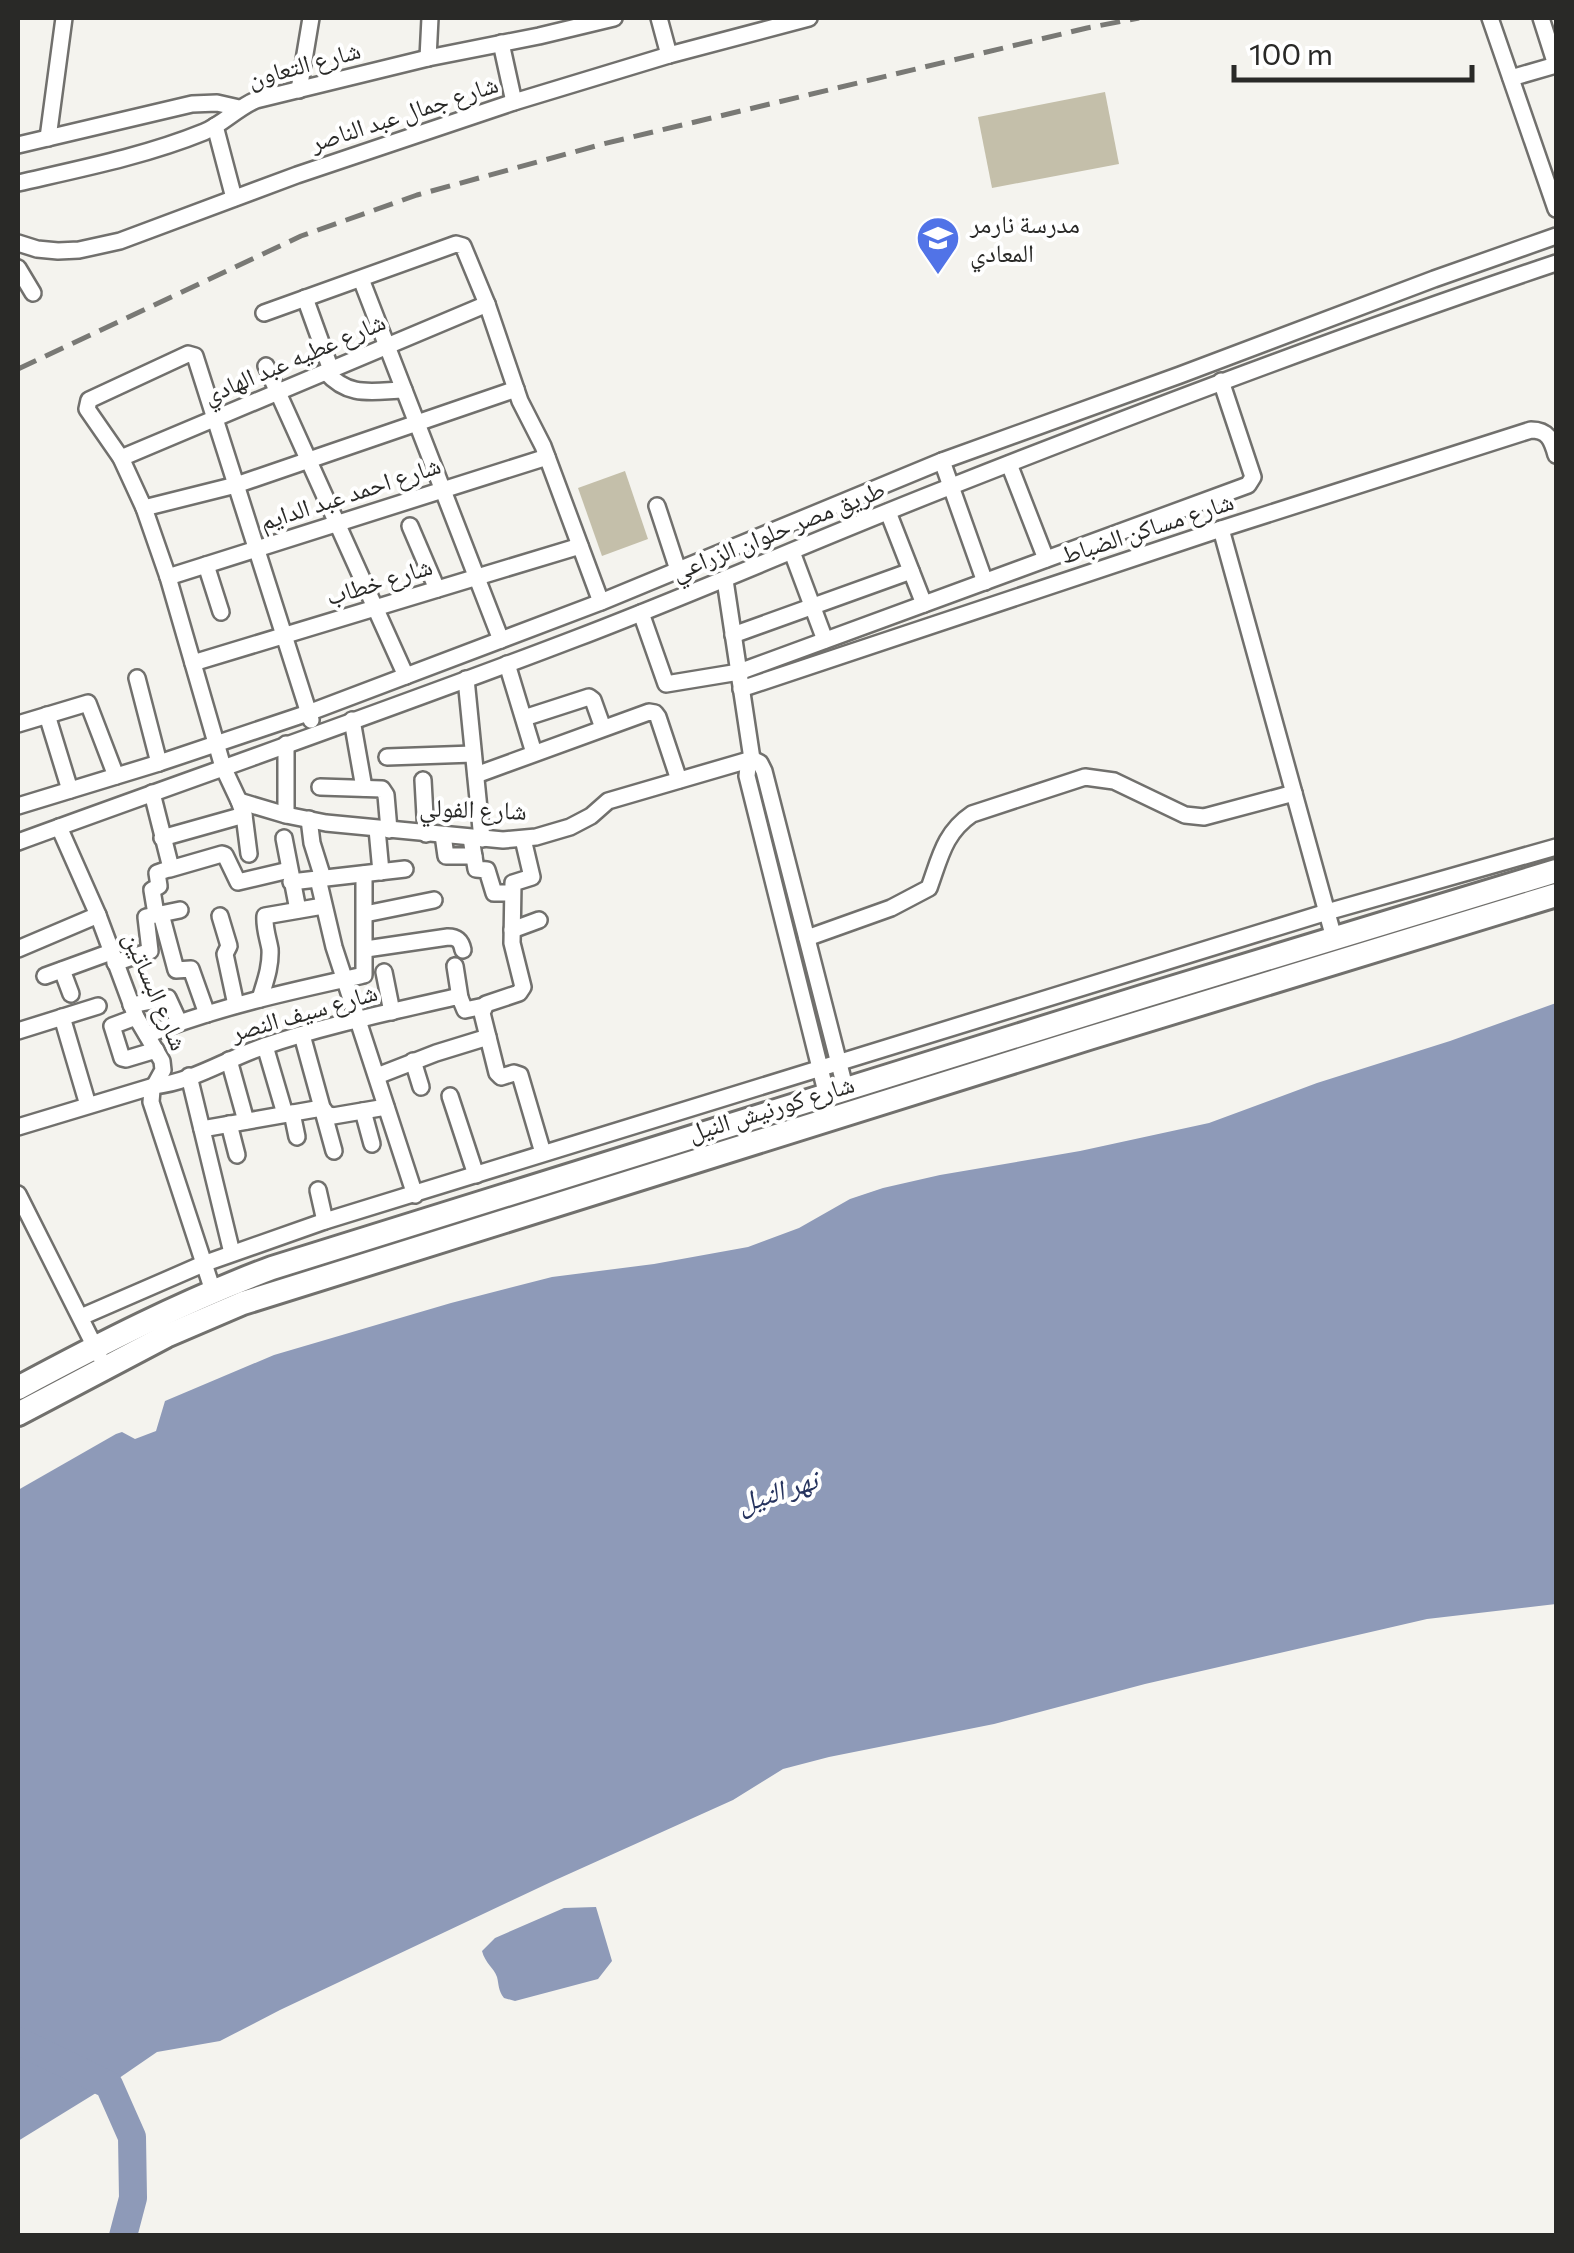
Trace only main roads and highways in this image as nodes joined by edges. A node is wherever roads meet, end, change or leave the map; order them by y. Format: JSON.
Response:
{"nodes":[{"id":1,"x":1556,"y":871,"type":"edge"},
{"id":2,"x":1556,"y":895,"type":"edge"},
{"id":3,"x":100,"y":1357,"type":"junction"},
{"id":4,"x":18,"y":1388,"type":"edge"},
{"id":5,"x":18,"y":1414,"type":"edge"}],
"edges":[{"from":1,"to":3,"type":"highway","name":"شارع كورنيش النيل"},
{"from":2,"to":3,"type":"highway","name":"شارع كورنيش النيل"},
{"from":3,"to":4,"type":"highway","name":"شارع كورنيش النيل"},
{"from":3,"to":5,"type":"highway","name":"شارع كورنيش النيل"}]}
